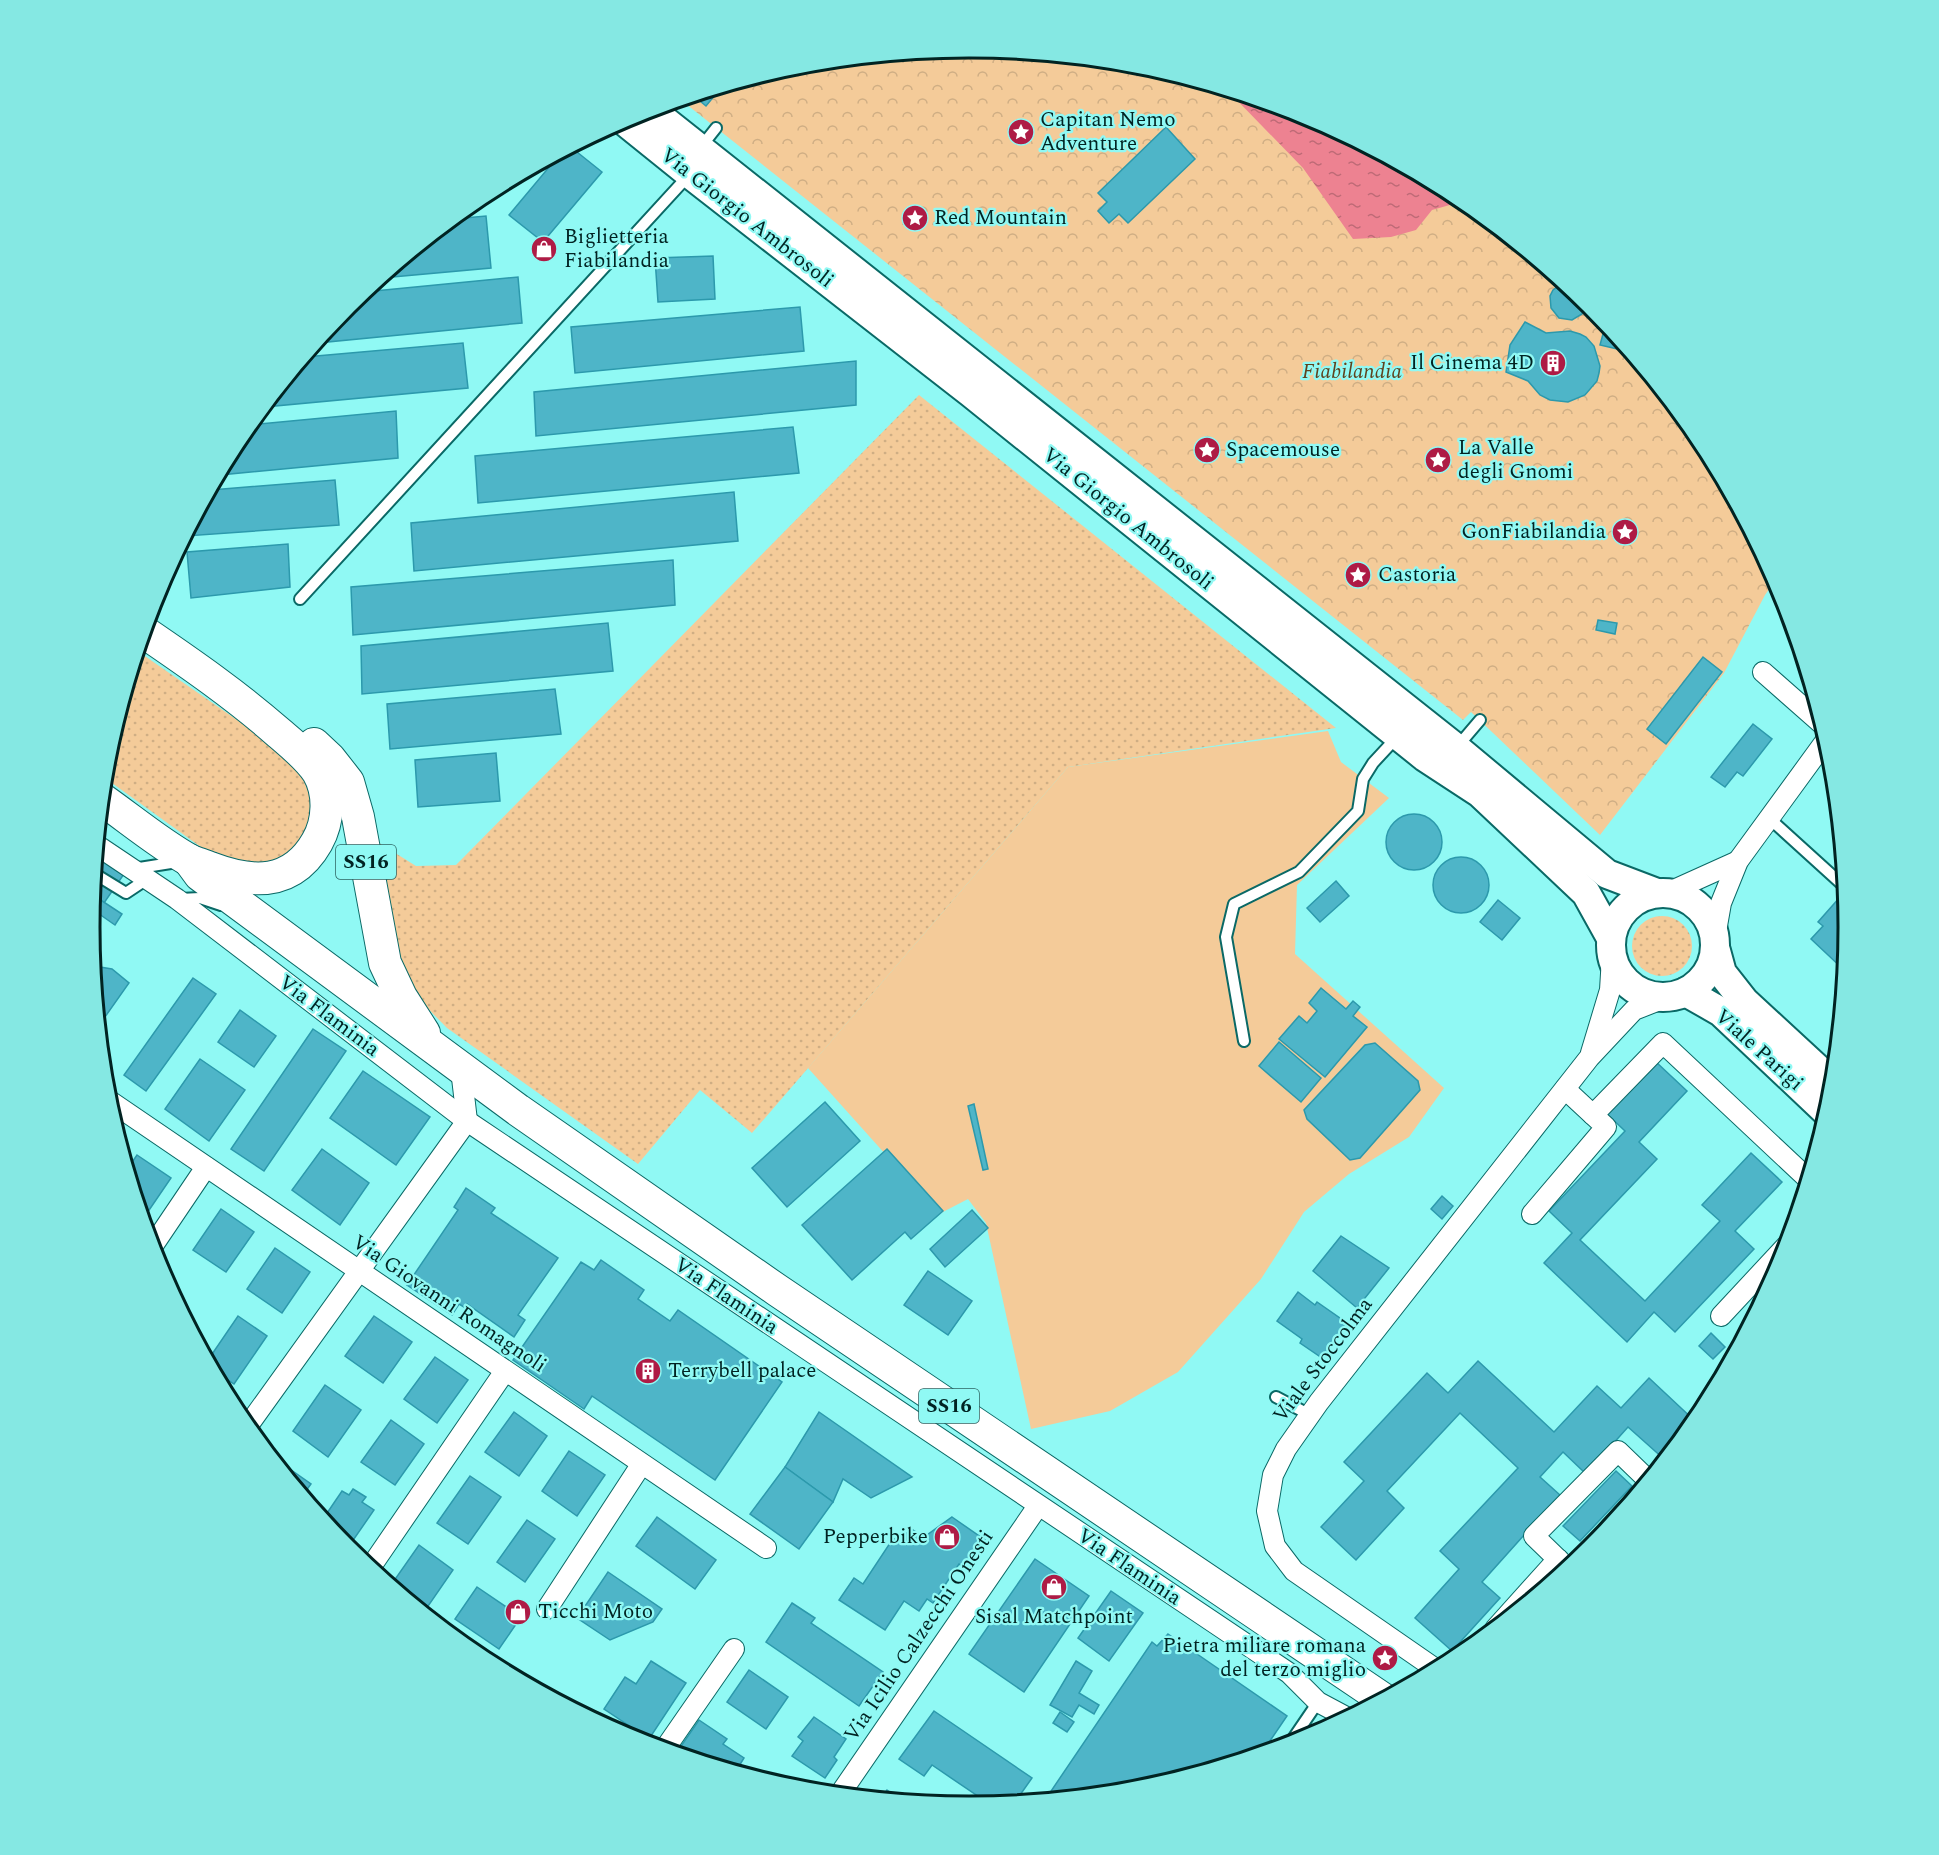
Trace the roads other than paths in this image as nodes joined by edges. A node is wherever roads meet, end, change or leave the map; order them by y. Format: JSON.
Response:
{"nodes":[{"id":1,"x":662,"y":115,"type":"edge"},
{"id":2,"x":632,"y":127,"type":"edge"},
{"id":3,"x":690,"y":174,"type":"junction"},
{"id":4,"x":300,"y":598,"type":"dead end"},
{"id":5,"x":154,"y":629,"type":"edge"},
{"id":6,"x":151,"y":637,"type":"edge"},
{"id":7,"x":171,"y":650,"type":"junction"},
{"id":8,"x":1763,"y":672,"type":"dead end"},
{"id":9,"x":255,"y":712,"type":"junction"},
{"id":10,"x":1812,"y":715,"type":"edge"},
{"id":11,"x":1480,"y":720,"type":"dead end"},
{"id":12,"x":1398,"y":735,"type":"junction"},
{"id":13,"x":1456,"y":748,"type":"junction"},
{"id":14,"x":1820,"y":749,"type":"edge"},
{"id":15,"x":110,"y":805,"type":"edge"},
{"id":16,"x":1769,"y":818,"type":"junction"},
{"id":17,"x":104,"y":850,"type":"edge"},
{"id":18,"x":189,"y":860,"type":"junction"},
{"id":19,"x":1738,"y":861,"type":"junction"},
{"id":20,"x":140,"y":874,"type":"junction"},
{"id":21,"x":102,"y":878,"type":"edge"},
{"id":22,"x":1837,"y":880,"type":"edge"},
{"id":23,"x":1662,"y":893,"type":"junction"},
{"id":24,"x":177,"y":899,"type":"junction"},
{"id":25,"x":257,"y":918,"type":"junction"},
{"id":26,"x":1715,"y":944,"type":"junction"},
{"id":27,"x":1612,"y":947,"type":"junction"},
{"id":28,"x":1677,"y":995,"type":"junction"},
{"id":29,"x":1244,"y":1041,"type":"dead end"},
{"id":30,"x":434,"y":1049,"type":"junction"},
{"id":31,"x":1589,"y":1058,"type":"junction"},
{"id":32,"x":461,"y":1069,"type":"junction"},
{"id":33,"x":1825,"y":1076,"type":"edge"},
{"id":34,"x":1565,"y":1089,"type":"junction"},
{"id":35,"x":1820,"y":1105,"type":"edge"},
{"id":36,"x":120,"y":1108,"type":"edge"},
{"id":37,"x":1593,"y":1115,"type":"junction"},
{"id":38,"x":467,"y":1121,"type":"junction"},
{"id":39,"x":206,"y":1167,"type":"junction"},
{"id":40,"x":1802,"y":1174,"type":"edge"},
{"id":41,"x":1532,"y":1214,"type":"dead end"},
{"id":42,"x":158,"y":1237,"type":"edge"},
{"id":43,"x":1771,"y":1262,"type":"edge"},
{"id":44,"x":359,"y":1271,"type":"junction"},
{"id":45,"x":1721,"y":1316,"type":"dead end"},
{"id":46,"x":505,"y":1371,"type":"junction"},
{"id":47,"x":1276,"y":1397,"type":"dead end"},
{"id":48,"x":1310,"y":1415,"type":"junction"},
{"id":49,"x":253,"y":1419,"type":"edge"},
{"id":50,"x":641,"y":1465,"type":"junction"},
{"id":51,"x":1643,"y":1476,"type":"edge"},
{"id":52,"x":1038,"y":1506,"type":"junction"},
{"id":53,"x":766,"y":1548,"type":"dead end"},
{"id":54,"x":375,"y":1561,"type":"edge"},
{"id":55,"x":1562,"y":1563,"type":"edge"},
{"id":56,"x":547,"y":1609,"type":"dead end"},
{"id":57,"x":734,"y":1649,"type":"dead end"},
{"id":58,"x":1429,"y":1664,"type":"edge"},
{"id":59,"x":1377,"y":1695,"type":"edge"},
{"id":60,"x":1318,"y":1702,"type":"junction"},
{"id":61,"x":1339,"y":1713,"type":"edge"},
{"id":62,"x":1298,"y":1732,"type":"edge"},
{"id":63,"x":669,"y":1742,"type":"edge"},
{"id":64,"x":845,"y":1787,"type":"edge"}],
"edges":[{"from":1,"to":13,"type":"main road","name":"Via Giorgio Ambrosoli"},
{"from":2,"to":3,"type":"main road","name":"Via Giorgio Ambrosoli"},
{"from":3,"to":4,"type":"lane"},
{"from":3,"to":12,"type":"main road","name":"Via Giorgio Ambrosoli"},
{"from":5,"to":7,"type":"main road"},
{"from":6,"to":7,"type":"main road","name":"Via Flaminia","number":"SS16"},
{"from":7,"to":9,"type":"main road","name":"Via Flaminia","number":"SS16"},
{"from":8,"to":10,"type":"street"},
{"from":9,"to":18,"type":"main road","name":"Via Flaminia","number":"SS16"},
{"from":9,"to":30,"type":"main road","name":"Via Flaminia","number":"SS16"},
{"from":11,"to":13,"type":"lane"},
{"from":12,"to":27,"type":"main road","name":"Via Giorgio Ambrosoli"},
{"from":12,"to":29,"type":"lane"},
{"from":13,"to":23,"type":"main road","name":"Via Giorgio Ambrosoli"},
{"from":14,"to":16,"type":"street"},
{"from":15,"to":18,"type":"main road","name":"Via Flaminia","number":"SS16"},
{"from":16,"to":19,"type":"street"},
{"from":16,"to":22,"type":"lane"},
{"from":17,"to":20,"type":"street","name":"Via Flaminia"},
{"from":18,"to":20,"type":"lane"},
{"from":18,"to":25,"type":"main road","name":"Via Flaminia","number":"SS16"},
{"from":19,"to":23,"type":"street"},
{"from":19,"to":26,"type":"street"},
{"from":20,"to":21,"type":"lane"},
{"from":20,"to":24,"type":"street","name":"Via Flaminia"},
{"from":23,"to":26,"type":"main road"},
{"from":23,"to":27,"type":"main road"},
{"from":24,"to":25,"type":"lane"},
{"from":24,"to":38,"type":"street","name":"Via Flaminia"},
{"from":25,"to":30,"type":"main road","name":"Via Flaminia","number":"SS16"},
{"from":26,"to":28,"type":"main road"},
{"from":26,"to":33,"type":"main road","name":"Viale Parigi"},
{"from":27,"to":28,"type":"main road"},
{"from":27,"to":31,"type":"street","name":"Viale Stoccolma"},
{"from":28,"to":31,"type":"street","name":"Viale Stoccolma"},
{"from":28,"to":35,"type":"main road","name":"Viale Parigi"},
{"from":30,"to":32,"type":"main road","name":"Via Flaminia","number":"SS16"},
{"from":31,"to":34,"type":"street","name":"Viale Stoccolma"},
{"from":32,"to":38,"type":"street"},
{"from":32,"to":59,"type":"main road","name":"Via Flaminia","number":"SS16"},
{"from":34,"to":37,"type":"street"},
{"from":34,"to":48,"type":"street","name":"Viale Stoccolma"},
{"from":36,"to":39,"type":"street","name":"Via Giovanni Romagnoli"},
{"from":37,"to":40,"type":"street"},
{"from":37,"to":41,"type":"street"},
{"from":38,"to":44,"type":"street"},
{"from":38,"to":52,"type":"street","name":"Via Flaminia"},
{"from":39,"to":42,"type":"street"},
{"from":39,"to":44,"type":"street","name":"Via Giovanni Romagnoli"},
{"from":43,"to":45,"type":"street"},
{"from":44,"to":46,"type":"street","name":"Via Giovanni Romagnoli"},
{"from":44,"to":49,"type":"street"},
{"from":46,"to":50,"type":"street","name":"Via Giovanni Romagnoli"},
{"from":46,"to":54,"type":"street"},
{"from":47,"to":48,"type":"lane"},
{"from":48,"to":58,"type":"street","name":"Viale Stoccolma"},
{"from":50,"to":53,"type":"street","name":"Via Giovanni Romagnoli"},
{"from":50,"to":56,"type":"street"},
{"from":51,"to":55,"type":"street"},
{"from":52,"to":60,"type":"street","name":"Via Flaminia"},
{"from":52,"to":64,"type":"street","name":"Via Icilio Calzecchi Onesti"},
{"from":57,"to":63,"type":"street"},
{"from":60,"to":61,"type":"street","name":"Via Flaminia"},
{"from":60,"to":62,"type":"lane"}]}
